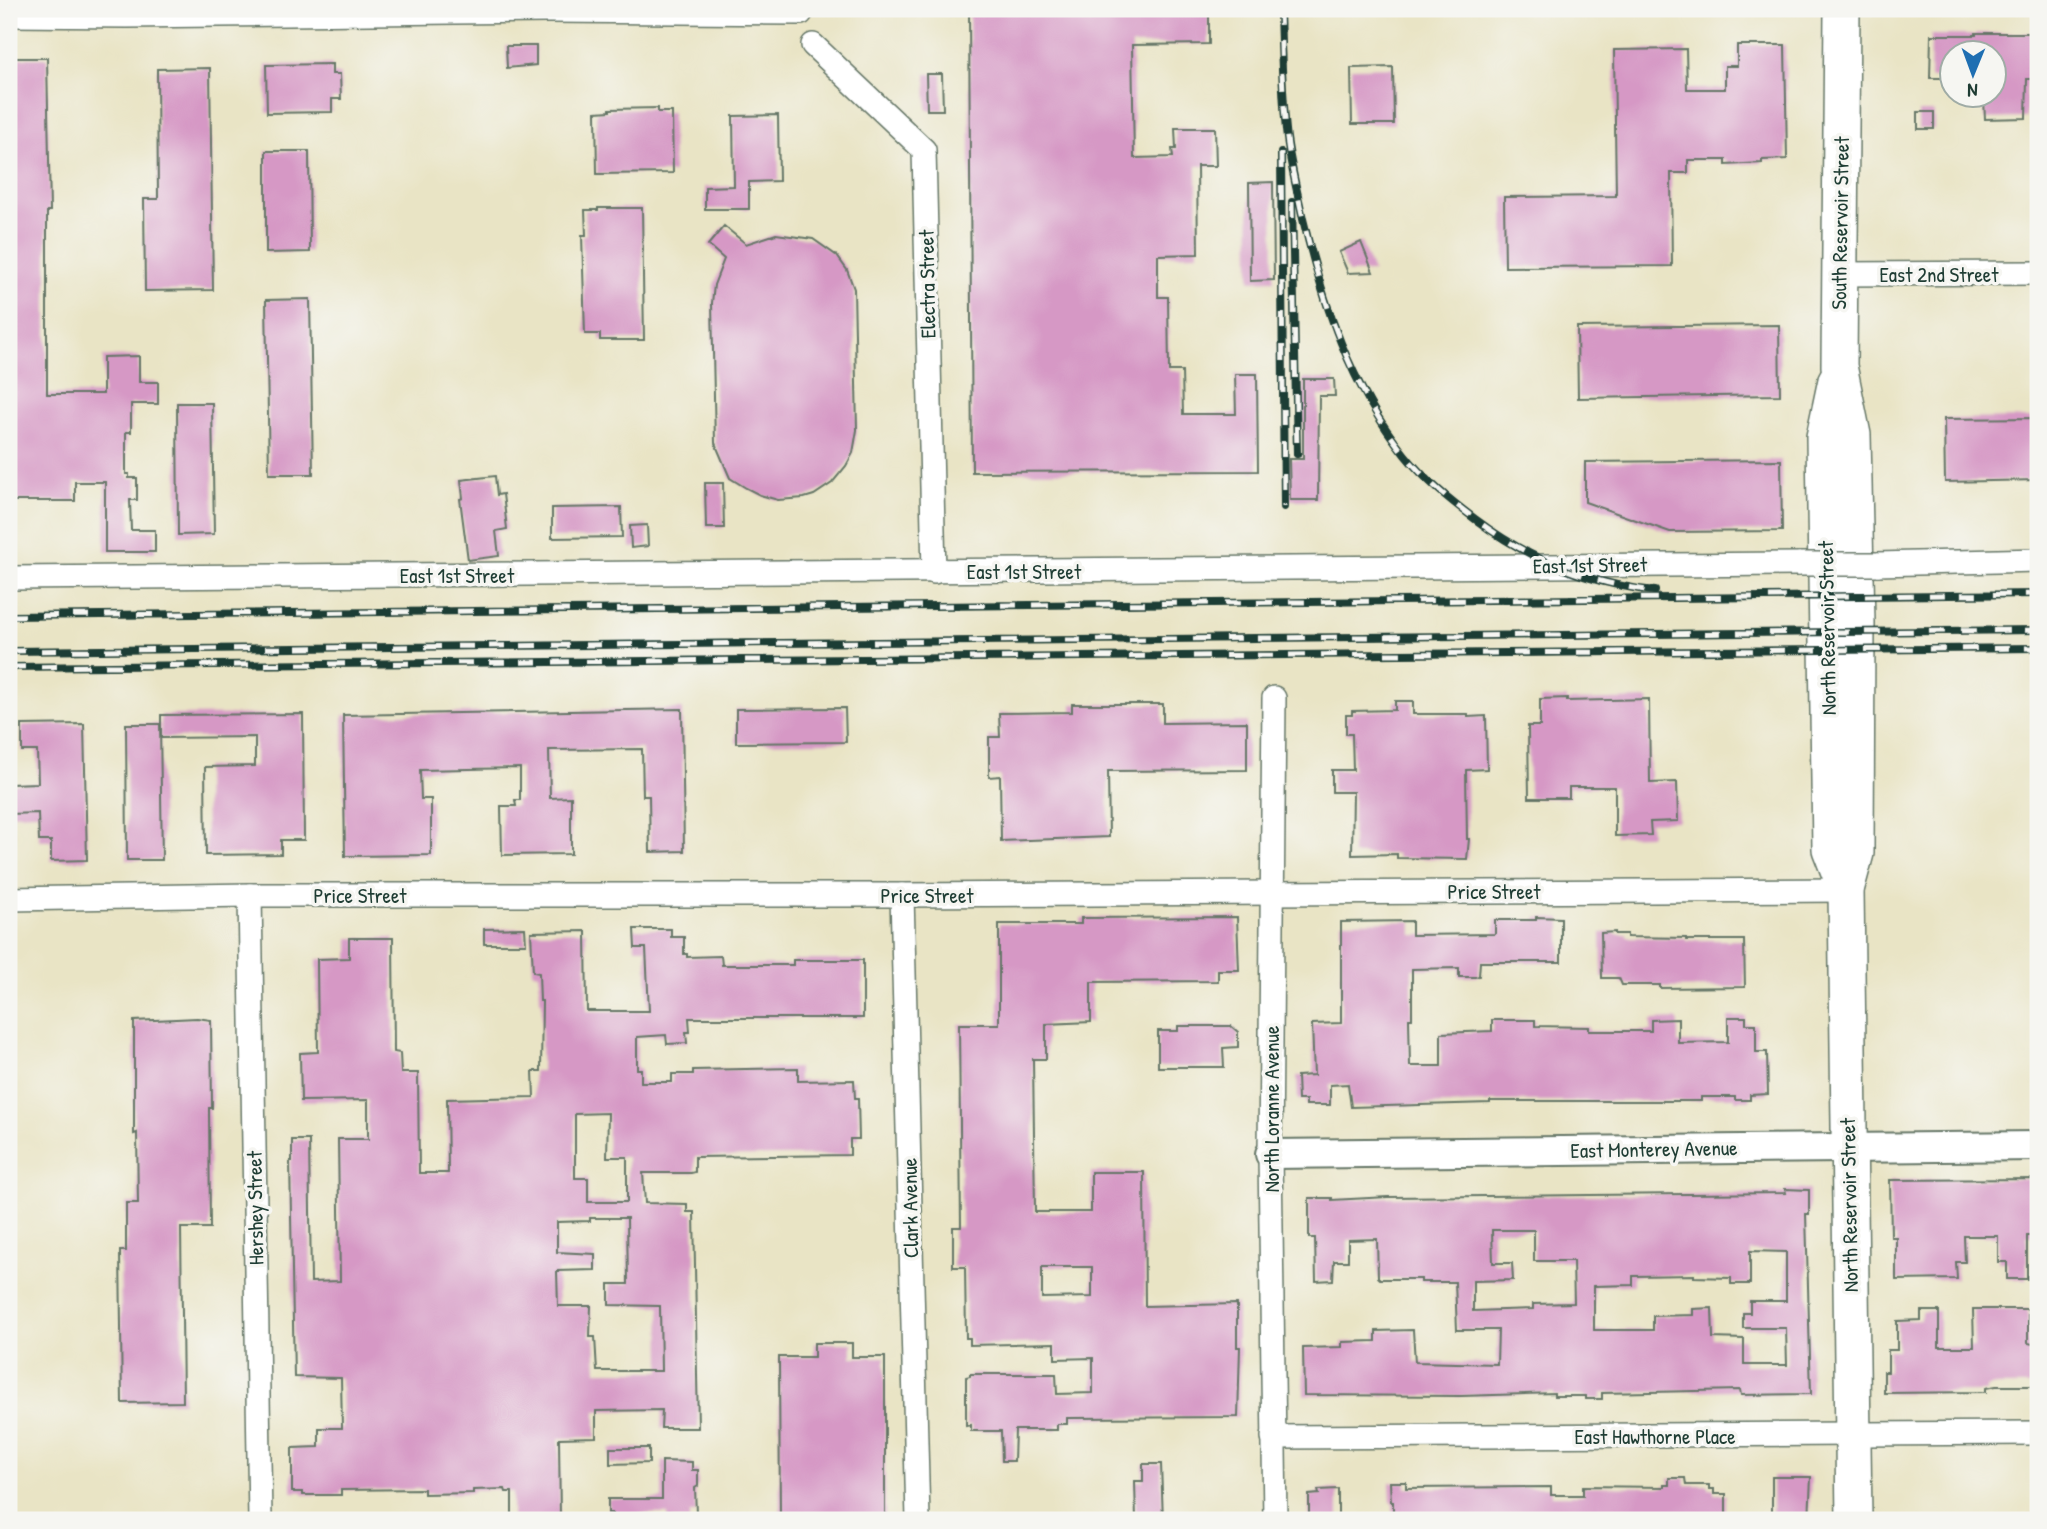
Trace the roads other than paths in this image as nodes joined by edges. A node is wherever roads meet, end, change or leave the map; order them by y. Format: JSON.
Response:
{"nodes":[{"id":1,"x":1842,"y":9,"type":"edge"},
{"id":2,"x":801,"y":11,"type":"edge"},
{"id":3,"x":9,"y":15,"type":"edge"},
{"id":4,"x":813,"y":44,"type":"dead end"},
{"id":5,"x":2038,"y":273,"type":"edge"},
{"id":6,"x":1839,"y":274,"type":"junction"},
{"id":7,"x":1839,"y":366,"type":"junction"},
{"id":8,"x":1853,"y":435,"type":"joint"},
{"id":9,"x":2038,"y":560,"type":"edge"},
{"id":10,"x":934,"y":572,"type":"junction"},
{"id":11,"x":9,"y":578,"type":"edge"},
{"id":12,"x":1273,"y":698,"type":"dead end"},
{"id":13,"x":1846,"y":890,"type":"junction"},
{"id":14,"x":1273,"y":891,"type":"junction"},
{"id":15,"x":250,"y":895,"type":"junction"},
{"id":16,"x":902,"y":895,"type":"junction"},
{"id":17,"x":9,"y":899,"type":"edge"},
{"id":18,"x":2038,"y":1146,"type":"edge"},
{"id":19,"x":1848,"y":1147,"type":"junction"},
{"id":20,"x":1270,"y":1154,"type":"junction"},
{"id":21,"x":2038,"y":1433,"type":"edge"},
{"id":22,"x":1853,"y":1436,"type":"junction"},
{"id":23,"x":1273,"y":1437,"type":"junction"},
{"id":24,"x":260,"y":1520,"type":"edge"},
{"id":25,"x":918,"y":1520,"type":"edge"},
{"id":26,"x":1275,"y":1520,"type":"edge"},
{"id":27,"x":1854,"y":1520,"type":"edge"}],
"edges":[{"from":1,"to":6,"type":"main road","name":"South Reservoir Street"},
{"from":2,"to":3,"type":"street"},
{"from":4,"to":10,"type":"street","name":"Electra Street"},
{"from":5,"to":6,"type":"street","name":"East 2nd Street"},
{"from":6,"to":7,"type":"main road","name":"South Reservoir Street"},
{"from":7,"to":8,"type":"main road","name":"South Reservoir Street"},
{"from":7,"to":13,"type":"main road","name":"North Reservoir Street"},
{"from":8,"to":13,"type":"main road","name":"North Reservoir Street"},
{"from":9,"to":10,"type":"street","name":"East 1st Street","bridge":true},
{"from":10,"to":11,"type":"street","name":"East 1st Street"},
{"from":12,"to":14,"type":"street","name":"North Loranne Avenue"},
{"from":13,"to":14,"type":"street","name":"Price Street"},
{"from":13,"to":19,"type":"main road","name":"North Reservoir Street"},
{"from":14,"to":16,"type":"street","name":"Price Street"},
{"from":14,"to":20,"type":"street","name":"North Loranne Avenue"},
{"from":15,"to":16,"type":"street","name":"Price Street"},
{"from":15,"to":17,"type":"street","name":"Price Street"},
{"from":15,"to":24,"type":"street","name":"Hershey Street"},
{"from":16,"to":25,"type":"street","name":"Clark Avenue"},
{"from":18,"to":19,"type":"street","name":"East Monterey Avenue"},
{"from":19,"to":20,"type":"street","name":"East Monterey Avenue"},
{"from":19,"to":22,"type":"main road","name":"North Reservoir Street"},
{"from":20,"to":23,"type":"street","name":"North Loranne Avenue"},
{"from":21,"to":22,"type":"street","name":"East Hawthorne Place"},
{"from":22,"to":23,"type":"street","name":"East Hawthorne Place"},
{"from":22,"to":27,"type":"main road","name":"North Reservoir Street"},
{"from":23,"to":26,"type":"street","name":"North Loranne Avenue"}]}
